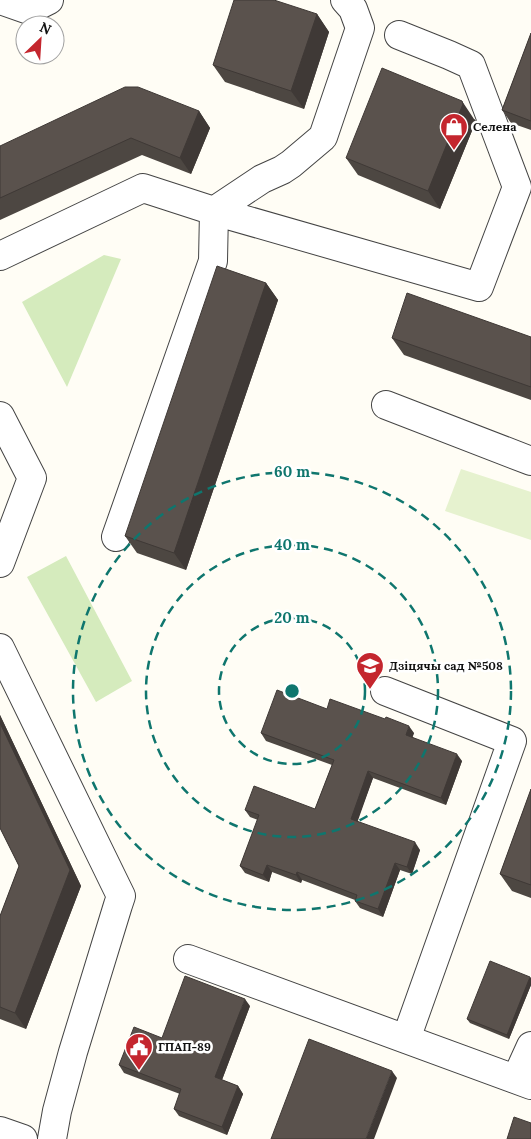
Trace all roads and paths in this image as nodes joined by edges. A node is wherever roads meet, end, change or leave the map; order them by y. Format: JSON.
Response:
{"nodes":[{"id":1,"x":0,"y":0,"type":"edge"},
{"id":2,"x":48,"y":0,"type":"edge"},
{"id":3,"x":345,"y":0,"type":"edge"},
{"id":4,"x":399,"y":35,"type":"dead end"},
{"id":5,"x":214,"y":211,"type":"junction"},
{"id":6,"x":0,"y":256,"type":"edge"},
{"id":7,"x":386,"y":405,"type":"dead end"},
{"id":8,"x":0,"y":416,"type":"edge"},
{"id":9,"x":531,"y":461,"type":"edge"},
{"id":10,"x":116,"y":537,"type":"dead end"},
{"id":11,"x":0,"y":563,"type":"edge"},
{"id":12,"x":0,"y":648,"type":"edge"},
{"id":13,"x":385,"y":691,"type":"dead end"},
{"id":14,"x":188,"y":959,"type":"dead end"},
{"id":15,"x":406,"y":1039,"type":"junction"},
{"id":16,"x":531,"y":1046,"type":"edge"},
{"id":17,"x":523,"y":1082,"type":"edge"},
{"id":18,"x":0,"y":1131,"type":"edge"},
{"id":19,"x":23,"y":1139,"type":"edge"},
{"id":20,"x":52,"y":1139,"type":"edge"}],
"edges":[{"from":1,"to":2,"type":"lane"},
{"from":3,"to":5,"type":"lane"},
{"from":4,"to":5,"type":"lane"},
{"from":5,"to":6,"type":"lane"},
{"from":5,"to":10,"type":"lane"},
{"from":7,"to":9,"type":"lane"},
{"from":8,"to":11,"type":"lane"},
{"from":12,"to":20,"type":"lane"},
{"from":13,"to":15,"type":"lane"},
{"from":14,"to":15,"type":"lane"},
{"from":15,"to":17,"type":"lane"},
{"from":16,"to":17,"type":"lane"},
{"from":18,"to":19,"type":"lane"}]}
